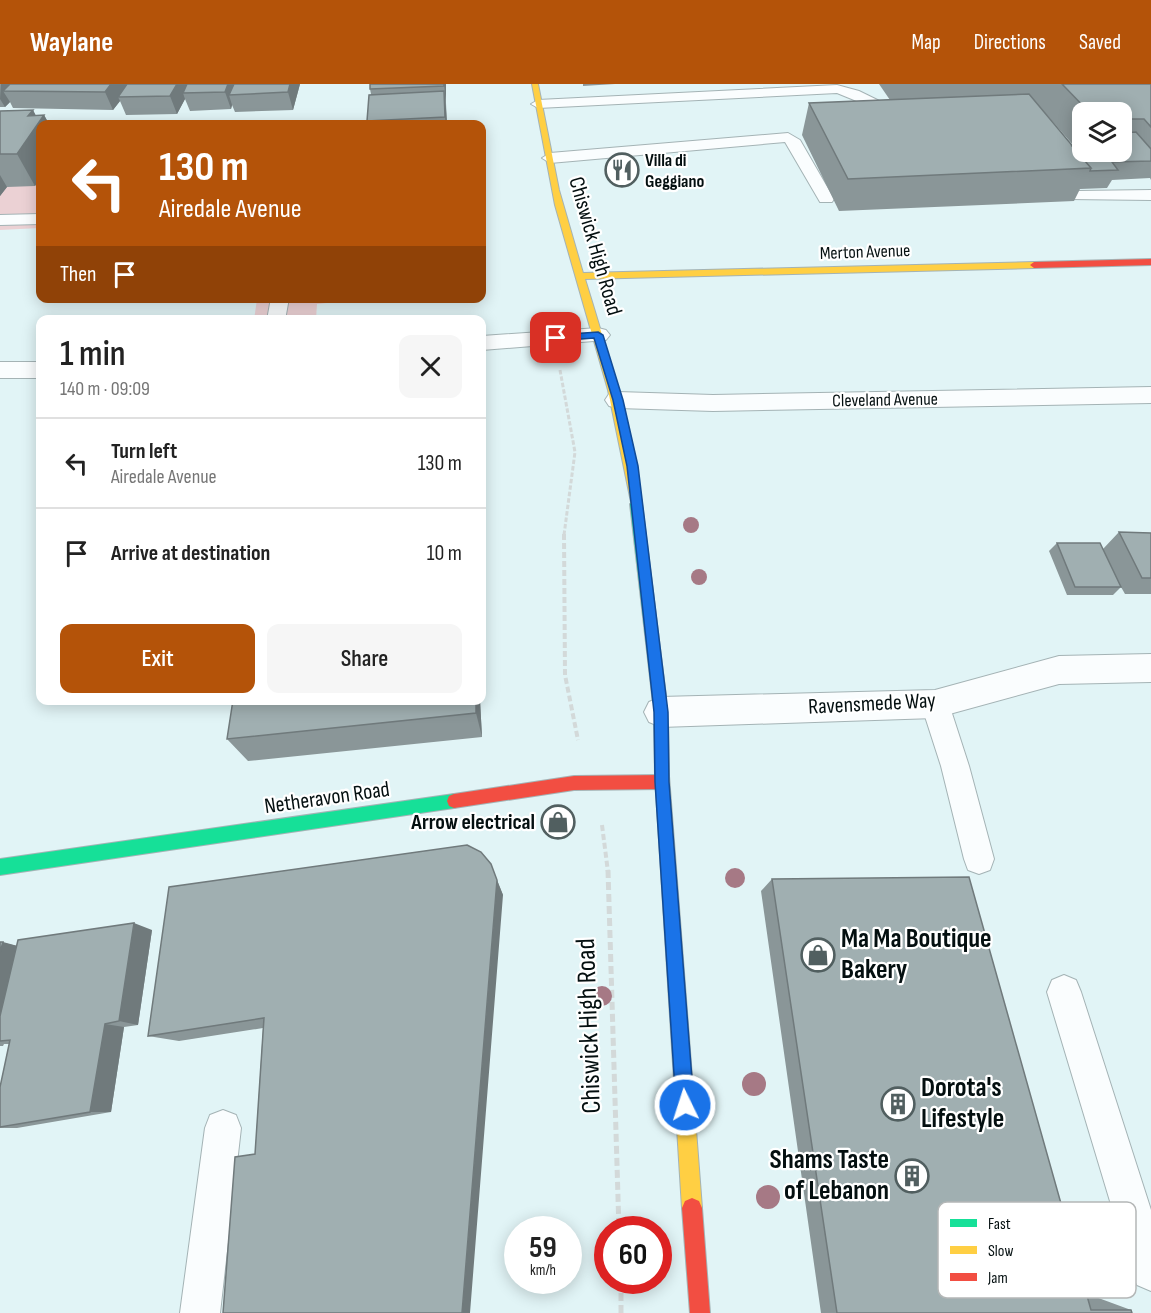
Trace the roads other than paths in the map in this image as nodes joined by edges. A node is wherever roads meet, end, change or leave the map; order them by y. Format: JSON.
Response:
{"nodes":[{"id":1,"x":535,"y":84,"type":"edge"},
{"id":2,"x":538,"y":104,"type":"junction"},
{"id":3,"x":914,"y":116,"type":"edge"},
{"id":4,"x":1040,"y":153,"type":"edge"},
{"id":5,"x":550,"y":158,"type":"junction"},
{"id":6,"x":1151,"y":195,"type":"edge"},
{"id":7,"x":826,"y":199,"type":"dead end"},
{"id":8,"x":36,"y":219,"type":"edge"},
{"id":9,"x":0,"y":220,"type":"edge"},
{"id":10,"x":1151,"y":262,"type":"edge"},
{"id":11,"x":580,"y":276,"type":"junction"},
{"id":12,"x":598,"y":335,"type":"junction"},
{"id":13,"x":486,"y":344,"type":"edge"},
{"id":14,"x":0,"y":370,"type":"edge"},
{"id":15,"x":36,"y":370,"type":"edge"},
{"id":16,"x":1151,"y":395,"type":"edge"},
{"id":17,"x":618,"y":400,"type":"junction"},
{"id":18,"x":1151,"y":668,"type":"edge"},
{"id":19,"x":935,"y":704,"type":"junction"},
{"id":20,"x":661,"y":712,"type":"junction"},
{"id":21,"x":662,"y":782,"type":"junction"},
{"id":22,"x":979,"y":859,"type":"dead end"},
{"id":23,"x":0,"y":867,"type":"edge"},
{"id":24,"x":1064,"y":992,"type":"dead end"},
{"id":25,"x":223,"y":1128,"type":"dead end"},
{"id":26,"x":1129,"y":1202,"type":"edge"},
{"id":27,"x":1136,"y":1223,"type":"edge"},
{"id":28,"x":1151,"y":1271,"type":"edge"},
{"id":29,"x":200,"y":1313,"type":"edge"},
{"id":30,"x":700,"y":1313,"type":"edge"}],
"edges":[{"from":1,"to":2,"type":"main road","name":"Chiswick High Road"},
{"from":2,"to":3,"type":"lane"},
{"from":2,"to":5,"type":"main road","name":"Chiswick High Road"},
{"from":4,"to":6,"type":"lane"},
{"from":5,"to":7,"type":"lane"},
{"from":5,"to":11,"type":"main road","name":"Chiswick High Road"},
{"from":8,"to":9,"type":"lane"},
{"from":10,"to":11,"type":"main road","name":"Merton Avenue"},
{"from":11,"to":12,"type":"main road","name":"Chiswick High Road"},
{"from":12,"to":13,"type":"street"},
{"from":12,"to":17,"type":"main road","name":"Chiswick High Road"},
{"from":14,"to":15,"type":"street"},
{"from":16,"to":17,"type":"street","name":"Cleveland Avenue"},
{"from":17,"to":20,"type":"main road","name":"Chiswick High Road"},
{"from":18,"to":19,"type":"street","name":"Ravensmede Way"},
{"from":19,"to":20,"type":"street","name":"Ravensmede Way"},
{"from":19,"to":22,"type":"lane"},
{"from":20,"to":21,"type":"main road","name":"Chiswick High Road"},
{"from":21,"to":23,"type":"main road","name":"Netheravon Road"},
{"from":21,"to":30,"type":"main road","name":"Chiswick High Road"},
{"from":24,"to":26,"type":"lane"},
{"from":25,"to":29,"type":"lane"},
{"from":27,"to":28,"type":"lane"}]}
